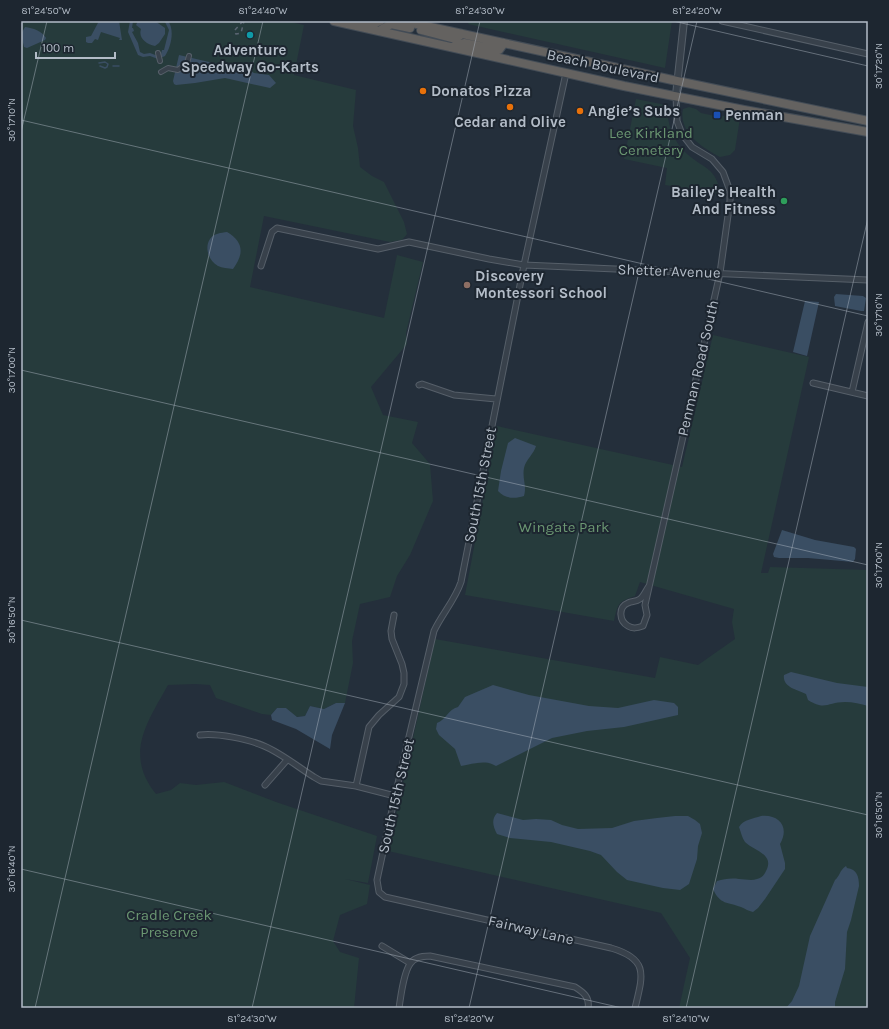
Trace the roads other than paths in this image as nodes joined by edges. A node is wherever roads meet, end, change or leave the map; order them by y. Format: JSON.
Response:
{"nodes":[{"id":1,"x":334,"y":21,"type":"edge"},
{"id":2,"x":358,"y":21,"type":"edge"},
{"id":3,"x":380,"y":21,"type":"edge"},
{"id":4,"x":403,"y":21,"type":"edge"},
{"id":5,"x":684,"y":21,"type":"edge"},
{"id":6,"x":722,"y":21,"type":"edge"},
{"id":7,"x":379,"y":31,"type":"junction"},
{"id":8,"x":462,"y":34,"type":"junction"},
{"id":9,"x":504,"y":43,"type":"junction"},
{"id":10,"x":452,"y":47,"type":"junction"},
{"id":11,"x":158,"y":53,"type":"dead end"},
{"id":12,"x":868,"y":54,"type":"edge"},
{"id":13,"x":189,"y":56,"type":"dead end"},
{"id":14,"x":160,"y":61,"type":"dead end"},
{"id":15,"x":161,"y":72,"type":"dead end"},
{"id":16,"x":566,"y":73,"type":"junction"},
{"id":17,"x":677,"y":81,"type":"junction"},
{"id":18,"x":676,"y":96,"type":"junction"},
{"id":19,"x":868,"y":121,"type":"edge"},
{"id":20,"x":868,"y":132,"type":"edge"},
{"id":21,"x":524,"y":265,"type":"junction"},
{"id":22,"x":261,"y":266,"type":"dead end"},
{"id":23,"x":720,"y":272,"type":"junction"},
{"id":24,"x":868,"y":280,"type":"edge"},
{"id":25,"x":868,"y":322,"type":"edge"},
{"id":26,"x":813,"y":383,"type":"dead end"},
{"id":27,"x":419,"y":385,"type":"dead end"},
{"id":28,"x":852,"y":392,"type":"junction"},
{"id":29,"x":868,"y":396,"type":"edge"},
{"id":30,"x":496,"y":399,"type":"junction"},
{"id":31,"x":649,"y":586,"type":"junction"},
{"id":32,"x":635,"y":601,"type":"junction"},
{"id":33,"x":646,"y":610,"type":"junction"},
{"id":34,"x":394,"y":615,"type":"dead end"},
{"id":35,"x":200,"y":735,"type":"dead end"},
{"id":36,"x":287,"y":760,"type":"junction"},
{"id":37,"x":265,"y":785,"type":"dead end"},
{"id":38,"x":356,"y":786,"type":"junction"},
{"id":39,"x":395,"y":796,"type":"junction"},
{"id":40,"x":379,"y":891,"type":"joint"},
{"id":41,"x":382,"y":946,"type":"dead end"},
{"id":42,"x":410,"y":963,"type":"junction"},
{"id":43,"x":399,"y":1008,"type":"edge"},
{"id":44,"x":588,"y":1008,"type":"edge"},
{"id":45,"x":636,"y":1008,"type":"edge"}],
"edges":[{"from":1,"to":7,"type":"highway","name":"Beach Boulevard"},
{"from":2,"to":3,"type":"highway"},
{"from":4,"to":8,"type":"highway"},
{"from":5,"to":17,"type":"street"},
{"from":6,"to":12,"type":"street"},
{"from":7,"to":8,"type":"highway"},
{"from":7,"to":10,"type":"highway","name":"Beach Boulevard"},
{"from":8,"to":9,"type":"highway"},
{"from":9,"to":10,"type":"highway"},
{"from":9,"to":17,"type":"highway"},
{"from":10,"to":16,"type":"highway","name":"Beach Boulevard"},
{"from":11,"to":14,"type":"street"},
{"from":13,"to":15,"type":"street"},
{"from":16,"to":18,"type":"highway","name":"Beach Boulevard"},
{"from":16,"to":21,"type":"street","name":"South 15th Street"},
{"from":17,"to":18,"type":"street"},
{"from":17,"to":19,"type":"highway"},
{"from":18,"to":20,"type":"highway","name":"Beach Boulevard"},
{"from":18,"to":23,"type":"street","name":"Penman Road South"},
{"from":21,"to":22,"type":"street","name":"Shetter Avenue"},
{"from":21,"to":23,"type":"street","name":"Shetter Avenue"},
{"from":21,"to":30,"type":"street","name":"South 15th Street"},
{"from":23,"to":24,"type":"street","name":"Shetter Avenue"},
{"from":23,"to":31,"type":"street","name":"Penman Road South"},
{"from":25,"to":28,"type":"street"},
{"from":26,"to":28,"type":"street"},
{"from":27,"to":30,"type":"street"},
{"from":28,"to":29,"type":"street"},
{"from":30,"to":39,"type":"street","name":"South 15th Street"},
{"from":31,"to":32,"type":"street","name":"Penman Road South"},
{"from":31,"to":33,"type":"street","name":"Penman Road South"},
{"from":32,"to":33,"type":"street"},
{"from":32,"to":33,"type":"street","name":"Penman Road South"},
{"from":34,"to":38,"type":"street"},
{"from":35,"to":36,"type":"street"},
{"from":36,"to":37,"type":"street"},
{"from":36,"to":38,"type":"street"},
{"from":38,"to":39,"type":"street"},
{"from":39,"to":40,"type":"street","name":"South 15th Street"},
{"from":40,"to":45,"type":"street","name":"Fairway Lane"},
{"from":41,"to":42,"type":"street"},
{"from":42,"to":43,"type":"street"},
{"from":42,"to":44,"type":"street"}]}
